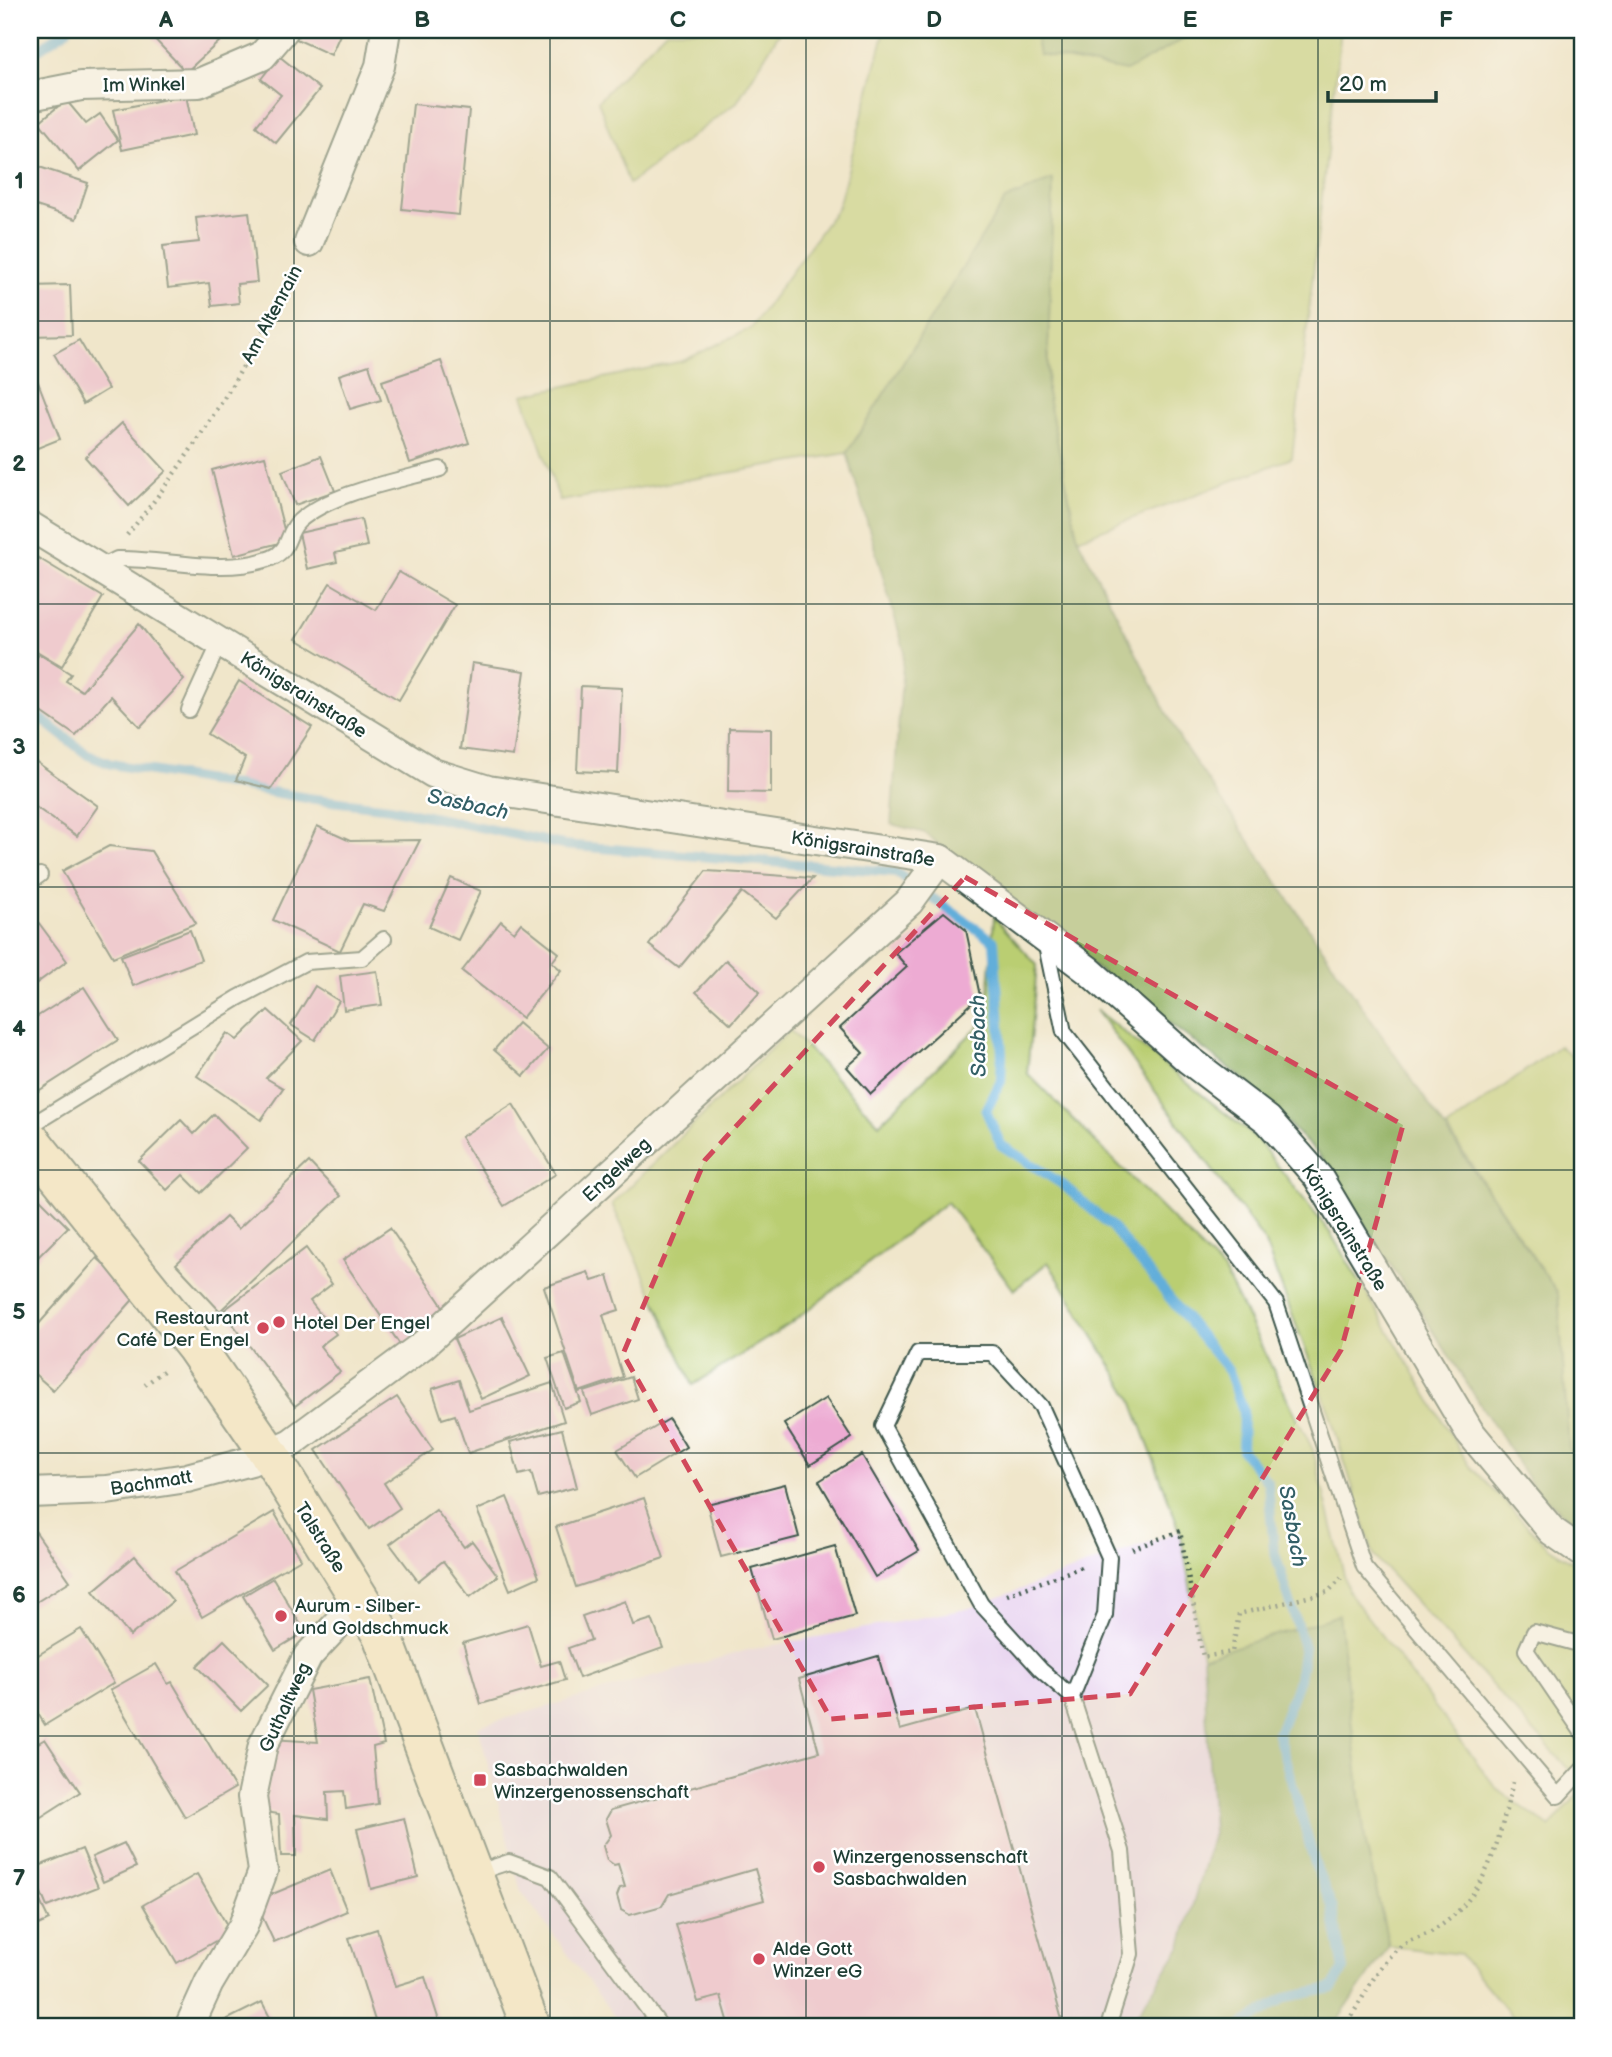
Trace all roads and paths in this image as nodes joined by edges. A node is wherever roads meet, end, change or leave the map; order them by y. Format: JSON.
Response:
{"nodes":[{"id":1,"x":284,"y":30,"type":"edge"},
{"id":2,"x":386,"y":30,"type":"edge"},
{"id":3,"x":30,"y":96,"type":"edge"},
{"id":4,"x":309,"y":242,"type":"joint"},
{"id":5,"x":440,"y":469,"type":"dead end"},
{"id":6,"x":30,"y":526,"type":"edge"},
{"id":7,"x":99,"y":568,"type":"junction"},
{"id":8,"x":220,"y":642,"type":"junction"},
{"id":9,"x":188,"y":710,"type":"dead end"},
{"id":10,"x":940,"y":859,"type":"junction"},
{"id":11,"x":1044,"y":936,"type":"junction"},
{"id":12,"x":384,"y":939,"type":"dead end"},
{"id":13,"x":30,"y":1126,"type":"edge"},
{"id":14,"x":30,"y":1140,"type":"edge"},
{"id":15,"x":270,"y":1455,"type":"junction"},
{"id":16,"x":30,"y":1493,"type":"edge"},
{"id":17,"x":1582,"y":1552,"type":"edge"},
{"id":18,"x":1109,"y":1557,"type":"junction"},
{"id":19,"x":1328,"y":1592,"type":"dead end"},
{"id":20,"x":361,"y":1600,"type":"junction"},
{"id":21,"x":981,"y":1604,"type":"junction"},
{"id":22,"x":1582,"y":1645,"type":"edge"},
{"id":23,"x":1072,"y":1697,"type":"junction"},
{"id":24,"x":1582,"y":1731,"type":"edge"},
{"id":25,"x":1520,"y":1752,"type":"junction"},
{"id":26,"x":1582,"y":1769,"type":"edge"},
{"id":27,"x":475,"y":1873,"type":"junction"},
{"id":28,"x":189,"y":2027,"type":"edge"},
{"id":29,"x":531,"y":2027,"type":"edge"},
{"id":30,"x":661,"y":2027,"type":"edge"},
{"id":31,"x":1108,"y":2027,"type":"edge"},
{"id":32,"x":1343,"y":2027,"type":"edge"}],
"edges":[{"from":1,"to":3,"type":"street","name":"Im Winkel"},
{"from":2,"to":4,"type":"street","name":"Am Altenrain"},
{"from":4,"to":7,"type":"path","name":"Am Altenrain"},
{"from":5,"to":7,"type":"lane"},
{"from":6,"to":7,"type":"street","name":"Königsrainstraße"},
{"from":7,"to":8,"type":"street","name":"Königsrainstraße"},
{"from":8,"to":9,"type":"lane"},
{"from":8,"to":10,"type":"street","name":"Königsrainstraße"},
{"from":10,"to":11,"type":"street","name":"Königsrainstraße"},
{"from":10,"to":15,"type":"street","name":"Engelweg"},
{"from":11,"to":17,"type":"street","name":"Königsrainstraße"},
{"from":11,"to":25,"type":"lane"},
{"from":12,"to":13,"type":"lane"},
{"from":14,"to":15,"type":"main road","name":"Talstraße"},
{"from":15,"to":16,"type":"street","name":"Bachmatt"},
{"from":15,"to":20,"type":"main road","name":"Talstraße"},
{"from":18,"to":19,"type":"path"},
{"from":18,"to":21,"type":"path"},
{"from":18,"to":21,"type":"lane"},
{"from":18,"to":23,"type":"lane"},
{"from":20,"to":27,"type":"main road","name":"Talstraße"},
{"from":20,"to":28,"type":"street","name":"Guthaltweg"},
{"from":21,"to":23,"type":"lane"},
{"from":22,"to":24,"type":"lane"},
{"from":23,"to":31,"type":"lane"},
{"from":25,"to":26,"type":"lane"},
{"from":25,"to":32,"type":"path"},
{"from":27,"to":29,"type":"main road","name":"Talstraße"},
{"from":27,"to":30,"type":"lane"}]}
